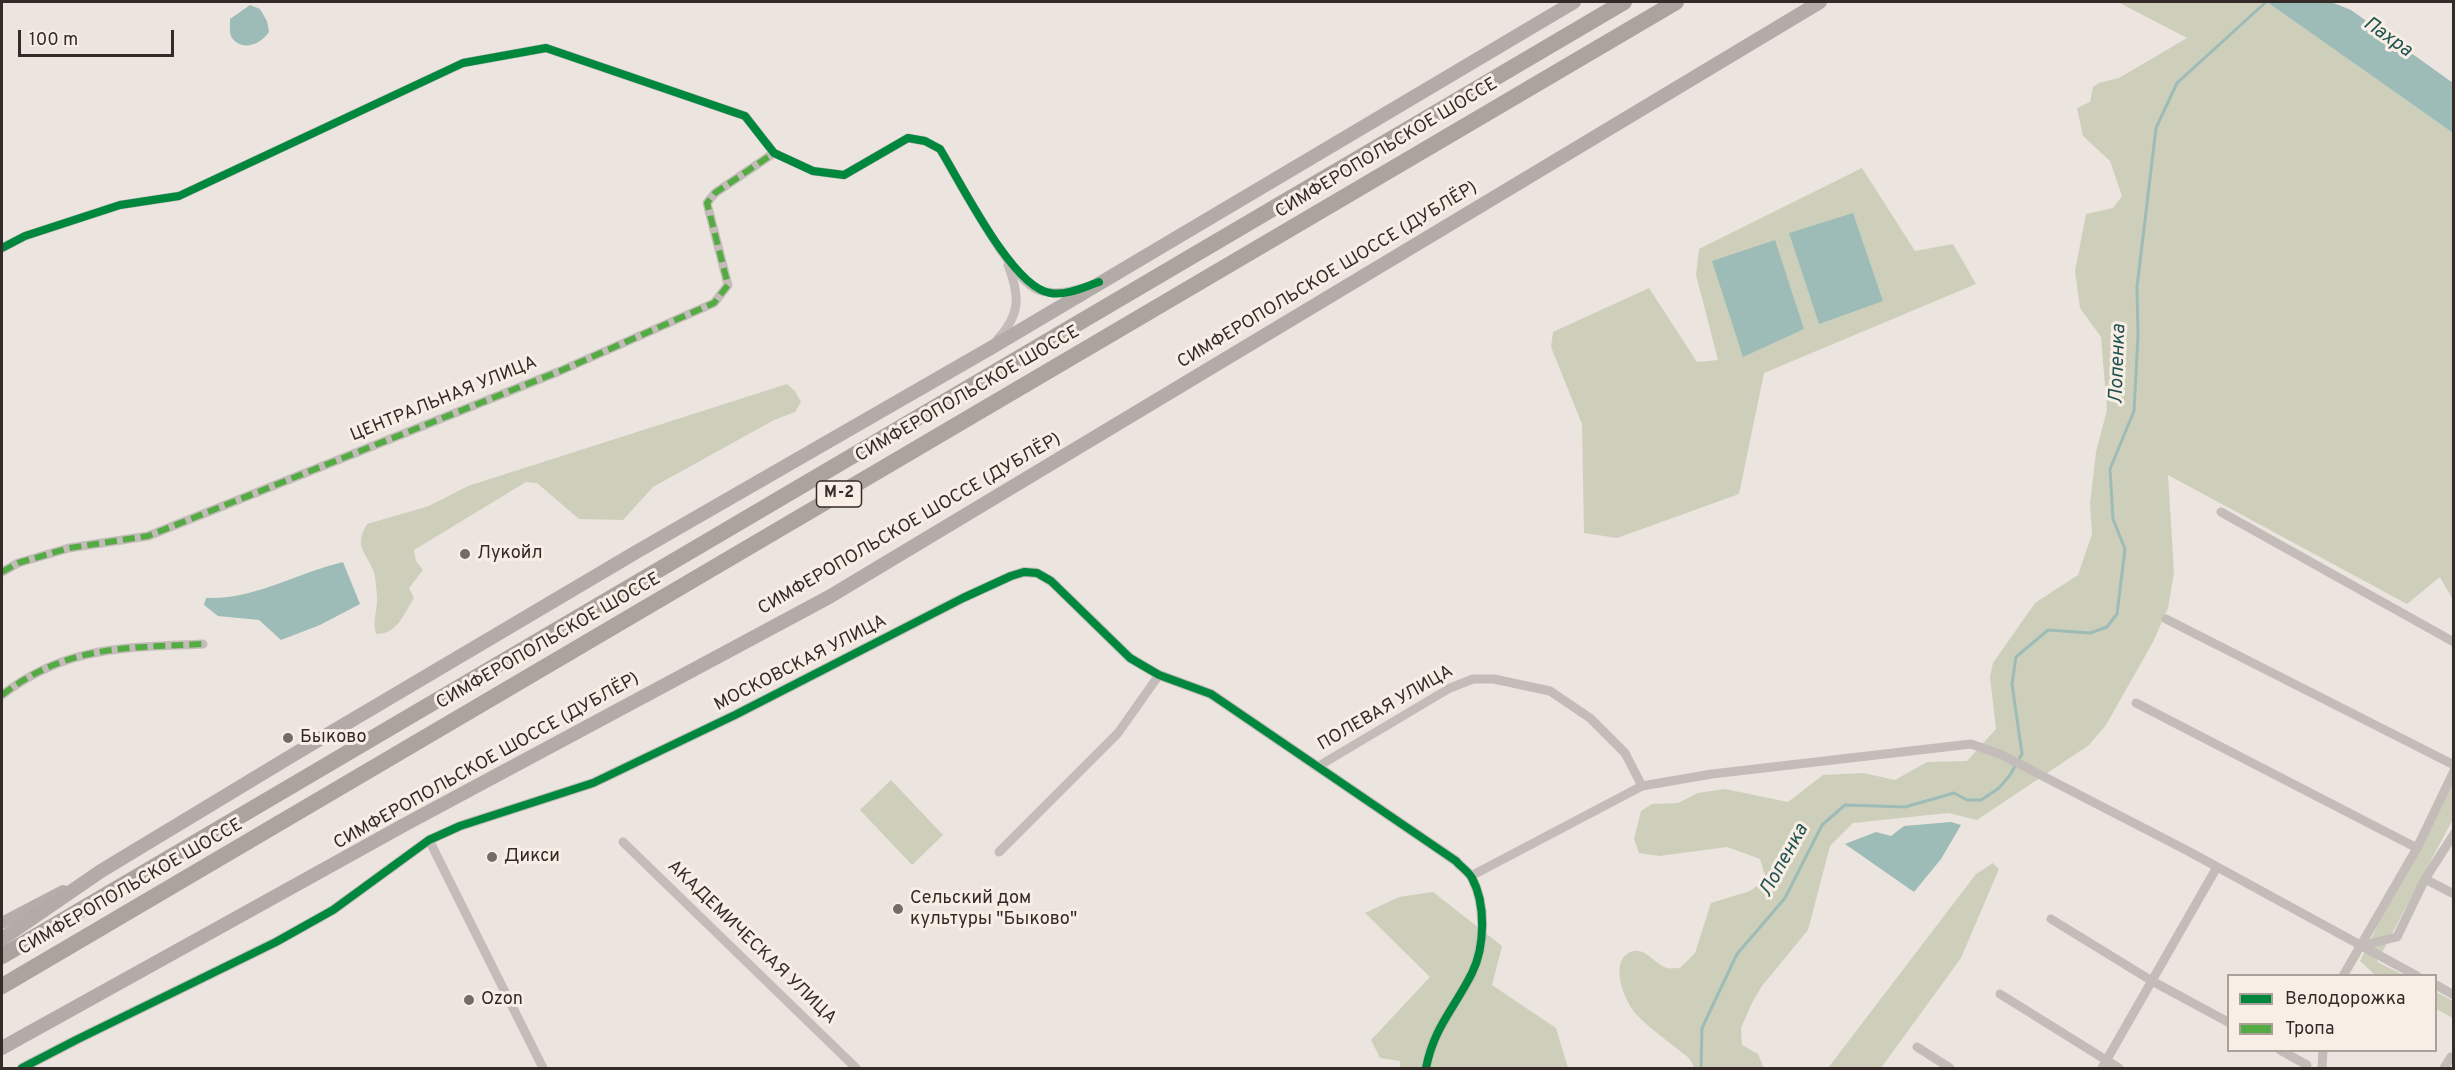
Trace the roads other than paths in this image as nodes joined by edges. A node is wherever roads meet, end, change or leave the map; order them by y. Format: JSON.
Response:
{"nodes":[{"id":1,"x":1574,"y":2,"type":"edge"},
{"id":2,"x":1624,"y":2,"type":"edge"},
{"id":3,"x":1676,"y":2,"type":"edge"},
{"id":4,"x":1820,"y":2,"type":"edge"},
{"id":5,"x":774,"y":153,"type":"junction"},
{"id":6,"x":2,"y":248,"type":"edge"},
{"id":7,"x":1005,"y":257,"type":"junction"},
{"id":8,"x":1099,"y":282,"type":"junction"},
{"id":9,"x":989,"y":349,"type":"junction"},
{"id":10,"x":2221,"y":512,"type":"dead end"},
{"id":11,"x":2,"y":572,"type":"edge"},
{"id":12,"x":2166,"y":619,"type":"dead end"},
{"id":13,"x":2454,"y":642,"type":"edge"},
{"id":14,"x":203,"y":644,"type":"dead end"},
{"id":15,"x":1159,"y":675,"type":"junction"},
{"id":16,"x":2,"y":695,"type":"edge"},
{"id":17,"x":2136,"y":703,"type":"dead end"},
{"id":18,"x":2454,"y":765,"type":"edge"},
{"id":19,"x":1317,"y":767,"type":"junction"},
{"id":20,"x":2454,"y":771,"type":"edge"},
{"id":21,"x":1642,"y":786,"type":"junction"},
{"id":22,"x":2454,"y":834,"type":"edge"},
{"id":23,"x":429,"y":840,"type":"junction"},
{"id":24,"x":623,"y":842,"type":"dead end"},
{"id":25,"x":2417,"y":848,"type":"junction"},
{"id":26,"x":999,"y":852,"type":"dead end"},
{"id":27,"x":2217,"y":867,"type":"junction"},
{"id":28,"x":101,"y":871,"type":"junction"},
{"id":29,"x":1471,"y":876,"type":"junction"},
{"id":30,"x":2425,"y":879,"type":"junction"},
{"id":31,"x":2454,"y":894,"type":"edge"},
{"id":32,"x":2051,"y":919,"type":"dead end"},
{"id":33,"x":2,"y":923,"type":"edge"},
{"id":34,"x":2,"y":939,"type":"edge"},
{"id":35,"x":2360,"y":946,"type":"junction"},
{"id":36,"x":2,"y":956,"type":"edge"},
{"id":37,"x":2344,"y":974,"type":"edge"},
{"id":38,"x":2415,"y":974,"type":"edge"},
{"id":39,"x":2152,"y":981,"type":"junction"},
{"id":40,"x":2,"y":986,"type":"edge"},
{"id":41,"x":2437,"y":986,"type":"edge"},
{"id":42,"x":2000,"y":994,"type":"dead end"},
{"id":43,"x":2454,"y":995,"type":"edge"},
{"id":44,"x":2227,"y":1021,"type":"edge"},
{"id":45,"x":1917,"y":1047,"type":"dead end"},
{"id":46,"x":2,"y":1048,"type":"edge"},
{"id":47,"x":2284,"y":1052,"type":"edge"},
{"id":48,"x":2323,"y":1052,"type":"edge"},
{"id":49,"x":2451,"y":1057,"type":"dead end"},
{"id":50,"x":2104,"y":1065,"type":"edge"},
{"id":51,"x":2307,"y":1065,"type":"dead end"},
{"id":52,"x":22,"y":1068,"type":"edge"},
{"id":53,"x":543,"y":1068,"type":"edge"},
{"id":54,"x":856,"y":1068,"type":"edge"},
{"id":55,"x":1426,"y":1068,"type":"edge"},
{"id":56,"x":1950,"y":1068,"type":"edge"},
{"id":57,"x":2119,"y":1068,"type":"edge"},
{"id":58,"x":2322,"y":1068,"type":"edge"},
{"id":59,"x":2444,"y":1068,"type":"edge"}],
"edges":[{"from":1,"to":8,"type":"main road"},
{"from":2,"to":36,"type":"highway","name":"СИМФЕРОПОЛЬСКОЕ ШОССЕ","number":"М-2"},
{"from":3,"to":40,"type":"highway","name":"СИМФЕРОПОЛЬСКОЕ ШОССЕ","number":"М-2"},
{"from":4,"to":46,"type":"main road","name":"СИМФЕРОПОЛЬСКОЕ ШОССЕ (ДУБЛЁР)"},
{"from":5,"to":6,"type":"street"},
{"from":5,"to":7,"type":"street"},
{"from":5,"to":11,"type":"street","name":"ЦЕНТРАЛЬНАЯ УЛИЦА"},
{"from":7,"to":8,"type":"street"},
{"from":7,"to":9,"type":"street"},
{"from":8,"to":9,"type":"main road"},
{"from":9,"to":28,"type":"main road"},
{"from":10,"to":13,"type":"street"},
{"from":12,"to":18,"type":"street"},
{"from":14,"to":16,"type":"street"},
{"from":15,"to":19,"type":"street","name":"МОСКОВСКАЯ УЛИЦА"},
{"from":15,"to":23,"type":"street","name":"МОСКОВСКАЯ УЛИЦА"},
{"from":15,"to":26,"type":"street"},
{"from":17,"to":25,"type":"street"},
{"from":19,"to":21,"type":"street","name":"ПОЛЕВАЯ УЛИЦА"},
{"from":19,"to":29,"type":"street","name":"МОСКОВСКАЯ УЛИЦА"},
{"from":20,"to":25,"type":"street"},
{"from":21,"to":27,"type":"street"},
{"from":21,"to":29,"type":"street"},
{"from":22,"to":30,"type":"street"},
{"from":23,"to":52,"type":"street","name":"МОСКОВСКАЯ УЛИЦА"},
{"from":23,"to":53,"type":"street"},
{"from":24,"to":54,"type":"street","name":"АКАДЕМИЧЕСКАЯ УЛИЦА"},
{"from":25,"to":35,"type":"street"},
{"from":27,"to":35,"type":"street"},
{"from":27,"to":39,"type":"street"},
{"from":28,"to":33,"type":"main road"},
{"from":28,"to":34,"type":"main road"},
{"from":29,"to":55,"type":"street"},
{"from":30,"to":31,"type":"street"},
{"from":30,"to":35,"type":"street"},
{"from":32,"to":39,"type":"street"},
{"from":35,"to":37,"type":"street"},
{"from":35,"to":38,"type":"street"},
{"from":39,"to":44,"type":"street"},
{"from":39,"to":50,"type":"street"},
{"from":41,"to":43,"type":"street"},
{"from":42,"to":50,"type":"street"},
{"from":45,"to":56,"type":"street"},
{"from":47,"to":51,"type":"street"},
{"from":48,"to":58,"type":"street"},
{"from":49,"to":59,"type":"street"},
{"from":50,"to":57,"type":"street"}]}
